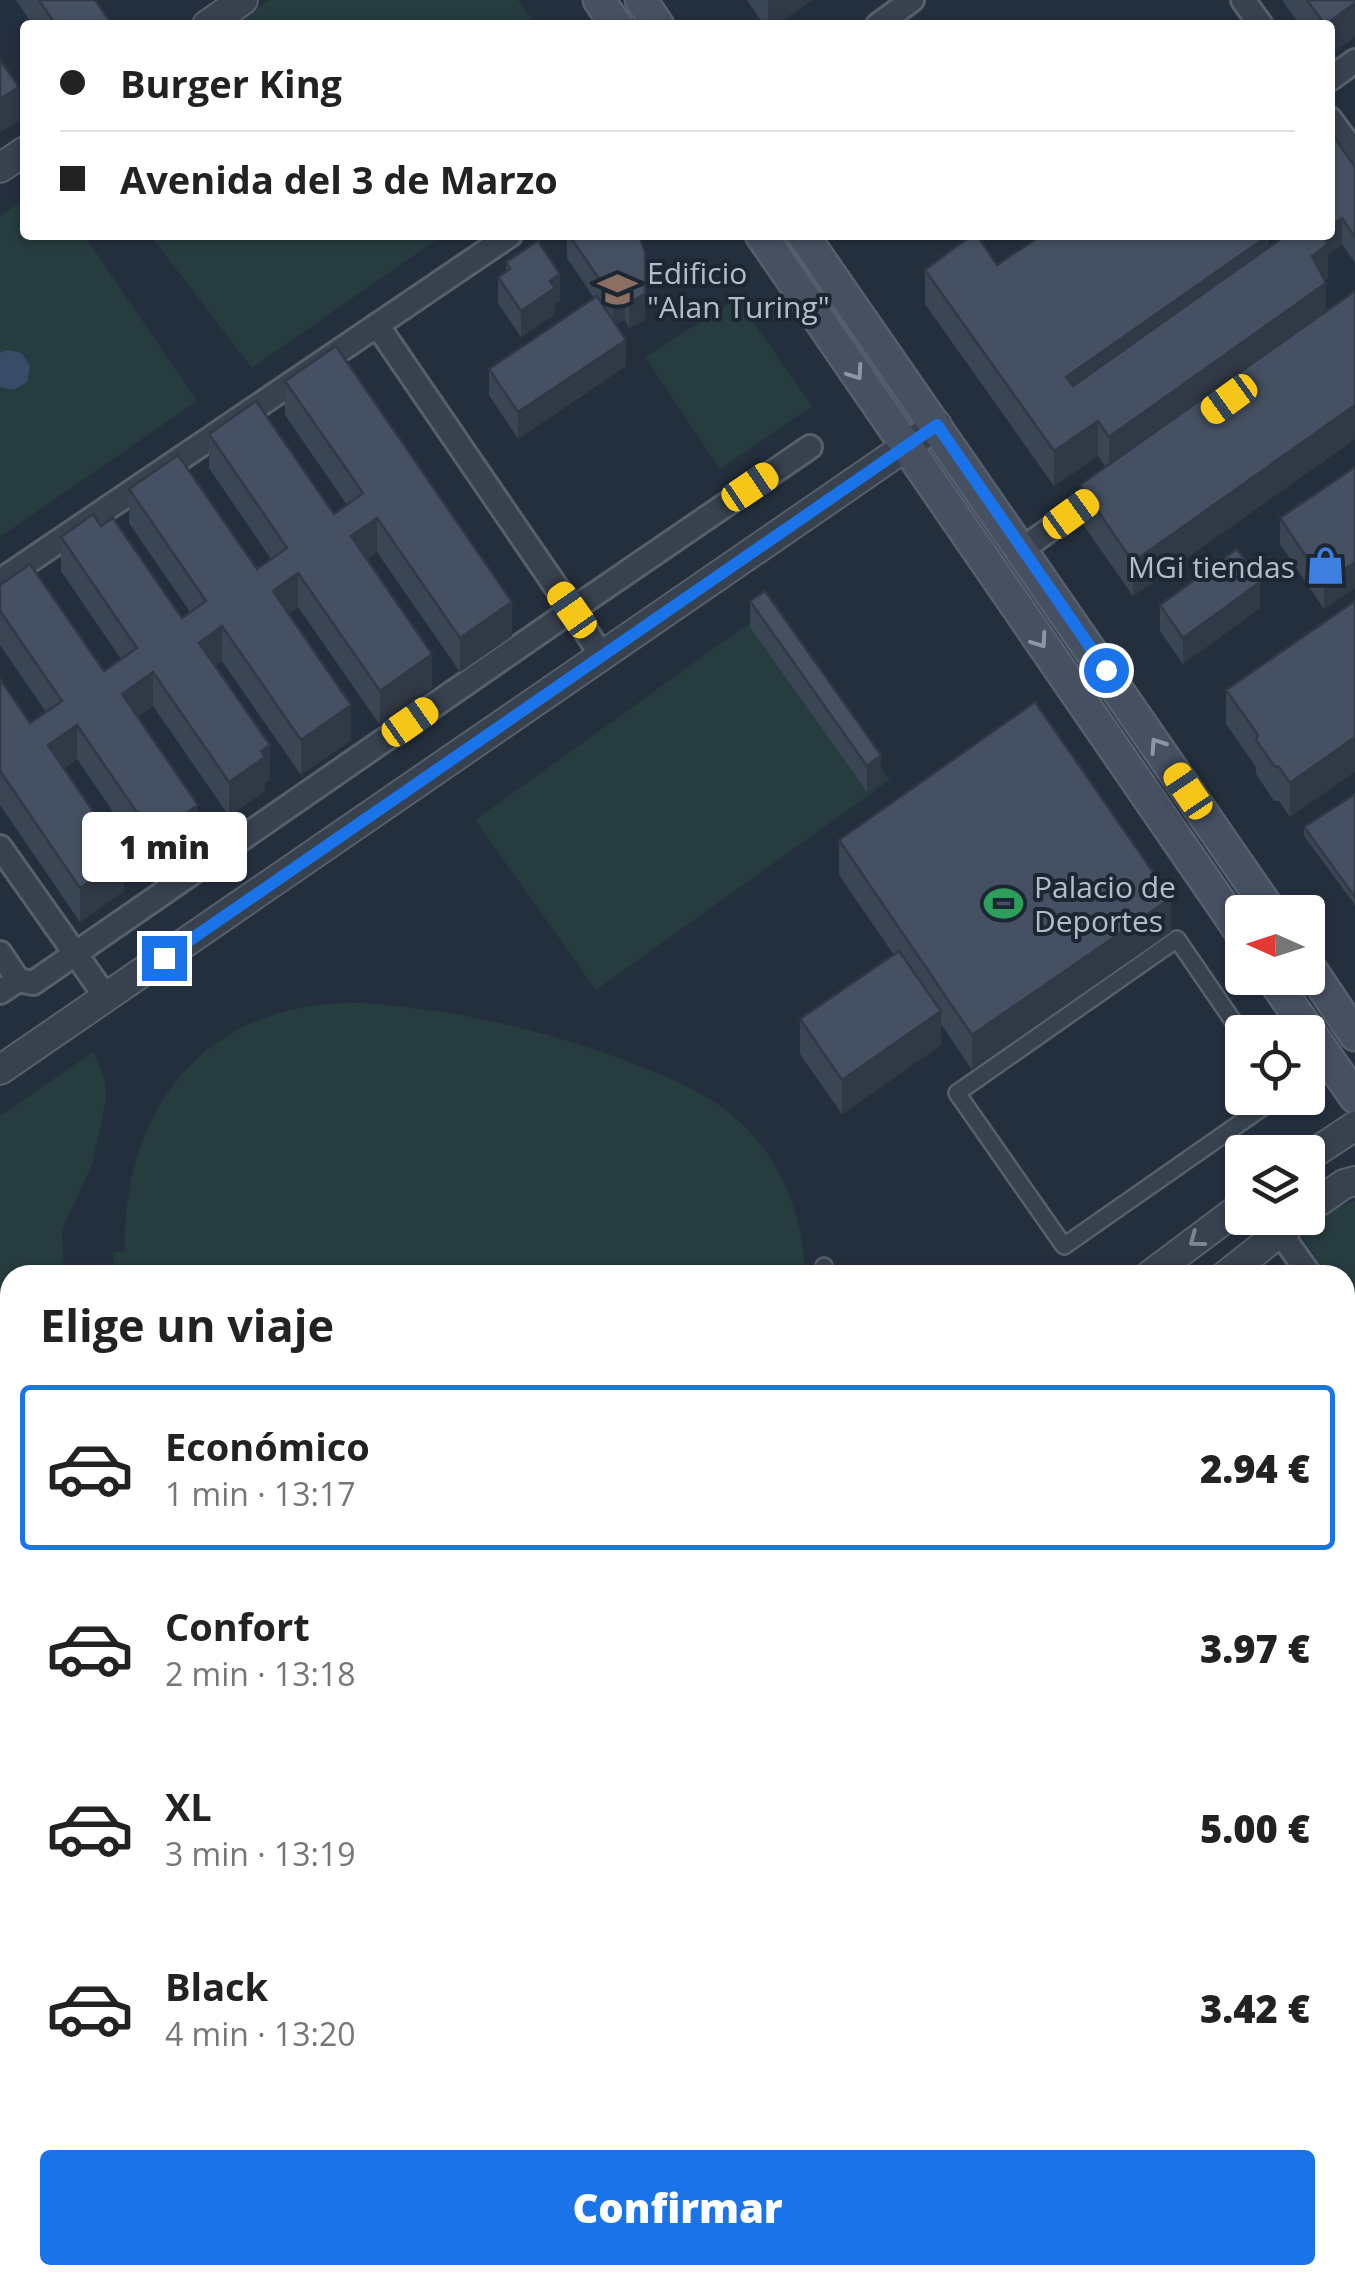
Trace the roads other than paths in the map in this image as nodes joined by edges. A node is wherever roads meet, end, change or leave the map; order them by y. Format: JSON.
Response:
{"nodes":[{"id":1,"x":243,"y":0,"type":"edge"},
{"id":2,"x":912,"y":0,"type":"edge"},
{"id":3,"x":214,"y":20,"type":"edge"},
{"id":4,"x":885,"y":20,"type":"edge"},
{"id":5,"x":1335,"y":126,"type":"edge"},
{"id":6,"x":1355,"y":154,"type":"edge"},
{"id":7,"x":503,"y":240,"type":"edge"},
{"id":8,"x":763,"y":240,"type":"edge"},
{"id":9,"x":808,"y":240,"type":"edge"},
{"id":10,"x":377,"y":325,"type":"junction"},
{"id":11,"x":937,"y":425,"type":"junction"},
{"id":12,"x":810,"y":446,"type":"dead end"},
{"id":13,"x":906,"y":446,"type":"junction"},
{"id":14,"x":1118,"y":479,"type":"edge"},
{"id":15,"x":1023,"y":549,"type":"junction"},
{"id":16,"x":0,"y":582,"type":"edge"},
{"id":17,"x":572,"y":610,"type":"junction"},
{"id":18,"x":602,"y":656,"type":"junction"},
{"id":19,"x":0,"y":847,"type":"edge"},
{"id":20,"x":1259,"y":895,"type":"edge"},
{"id":21,"x":1225,"y":909,"type":"edge"},
{"id":22,"x":0,"y":953,"type":"edge"},
{"id":23,"x":76,"y":954,"type":"junction"},
{"id":24,"x":9,"y":986,"type":"edge"},
{"id":25,"x":1325,"y":991,"type":"edge"},
{"id":26,"x":1284,"y":995,"type":"edge"},
{"id":27,"x":106,"y":997,"type":"junction"},
{"id":28,"x":1229,"y":1015,"type":"edge"},
{"id":29,"x":1355,"y":1036,"type":"edge"},
{"id":30,"x":0,"y":1070,"type":"edge"},
{"id":31,"x":1355,"y":1097,"type":"edge"},
{"id":32,"x":1252,"y":1115,"type":"edge"},
{"id":33,"x":1355,"y":1126,"type":"edge"},
{"id":34,"x":1325,"y":1146,"type":"edge"},
{"id":35,"x":1355,"y":1181,"type":"edge"},
{"id":36,"x":1325,"y":1197,"type":"edge"},
{"id":37,"x":1225,"y":1219,"type":"edge"},
{"id":38,"x":1278,"y":1235,"type":"edge"},
{"id":39,"x":1294,"y":1235,"type":"edge"},
{"id":40,"x":1163,"y":1265,"type":"edge"},
{"id":41,"x":1239,"y":1265,"type":"edge"},
{"id":42,"x":1306,"y":1265,"type":"edge"}],
"edges":[{"from":1,"to":3,"type":"street"},
{"from":2,"to":4,"type":"street"},
{"from":5,"to":6,"type":"street"},
{"from":7,"to":10,"type":"street"},
{"from":8,"to":13,"type":"main road","one_way":true},
{"from":9,"to":11,"type":"main road"},
{"from":10,"to":16,"type":"street"},
{"from":10,"to":17,"type":"street"},
{"from":11,"to":13,"type":"street"},
{"from":11,"to":15,"type":"main road"},
{"from":12,"to":17,"type":"street"},
{"from":13,"to":18,"type":"street"},
{"from":13,"to":21,"type":"main road","one_way":true},
{"from":14,"to":15,"type":"street"},
{"from":20,"to":15,"type":"main road","one_way":true},
{"from":17,"to":18,"type":"street"},
{"from":17,"to":23,"type":"street"},
{"from":18,"to":27,"type":"street"},
{"from":19,"to":23,"type":"street"},
{"from":22,"to":24,"type":"street"},
{"from":23,"to":24,"type":"street"},
{"from":23,"to":27,"type":"street"},
{"from":25,"to":29,"type":"main road"},
{"from":26,"to":31,"type":"main road"},
{"from":27,"to":30,"type":"street"},
{"from":28,"to":32,"type":"street"},
{"from":33,"to":34,"type":"street"},
{"from":35,"to":36,"type":"street"},
{"from":37,"to":40,"type":"street","one_way":true},
{"from":38,"to":41,"type":"street"},
{"from":39,"to":42,"type":"street"}]}
